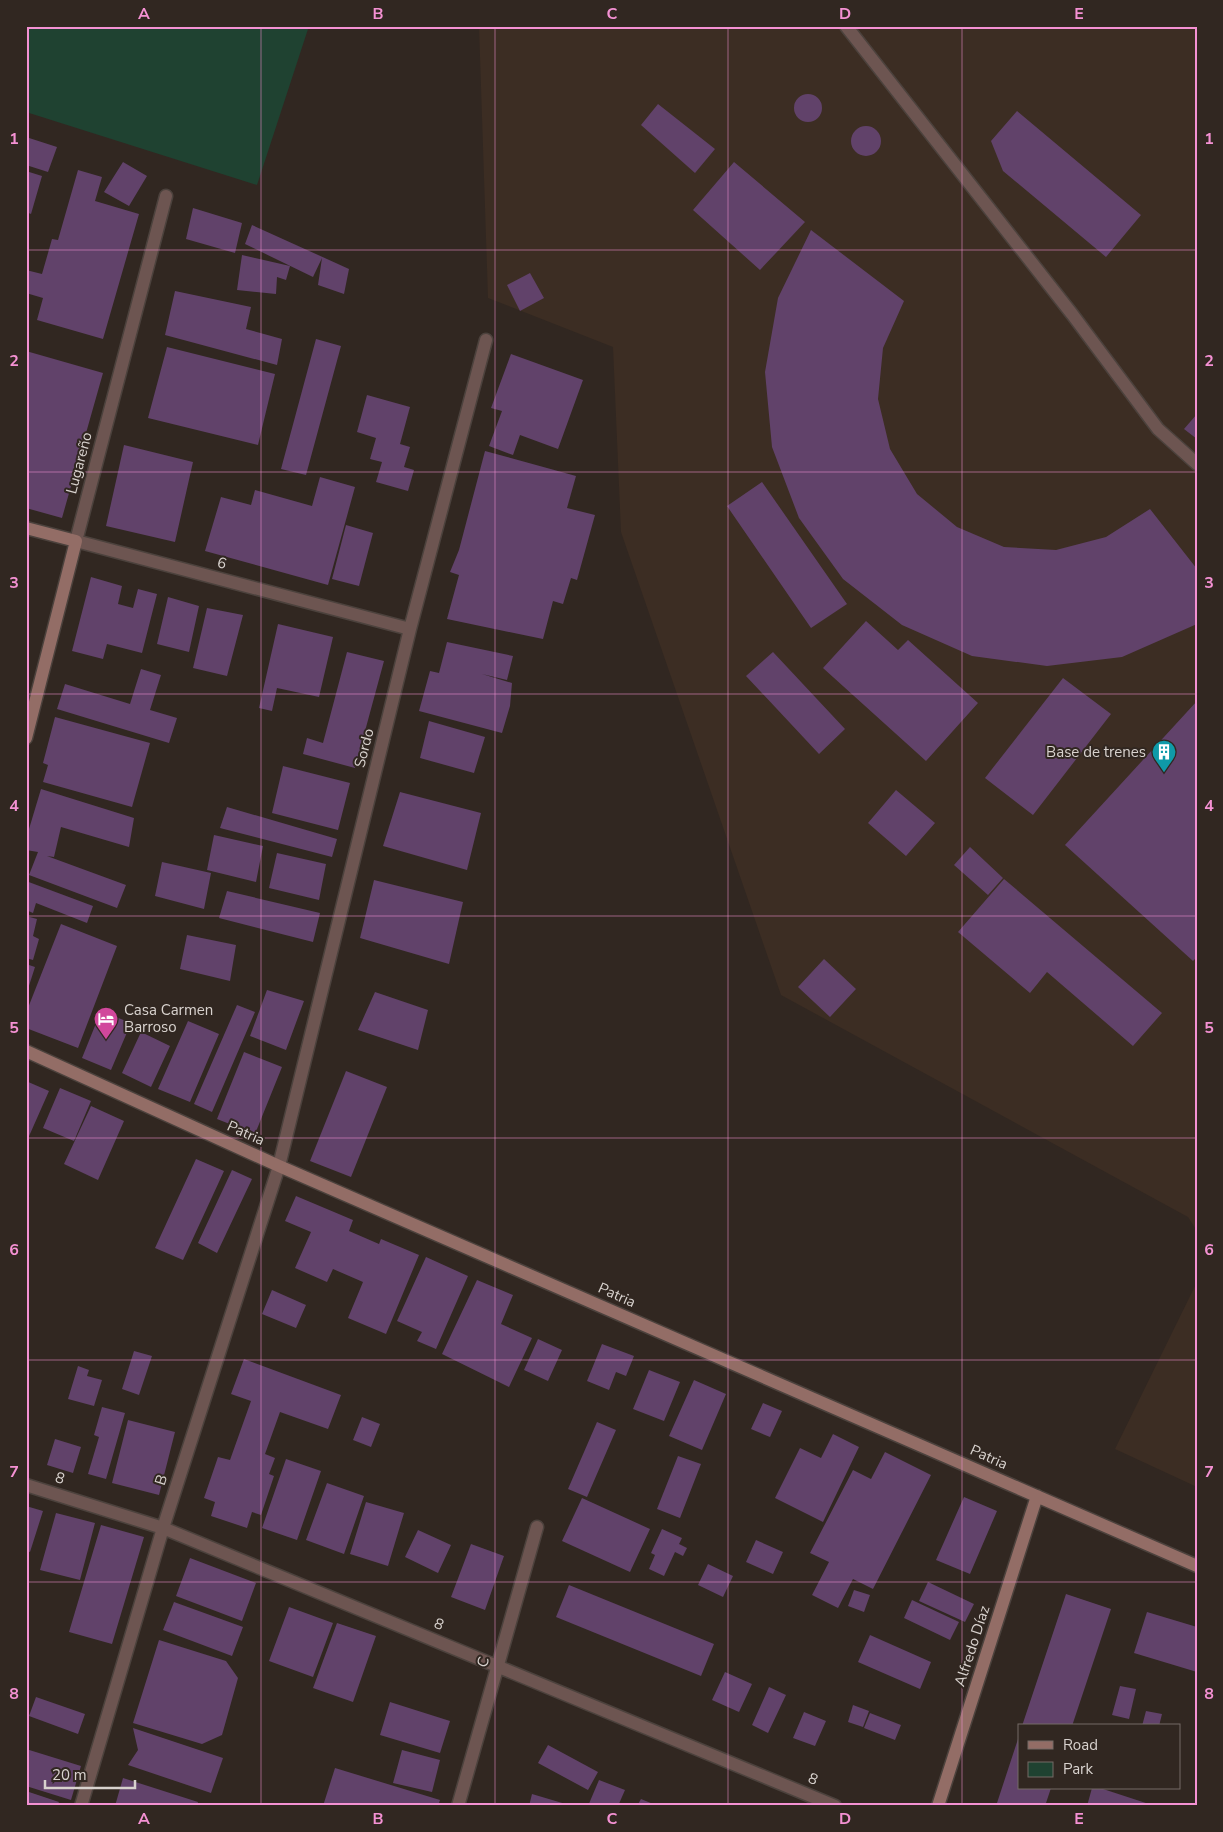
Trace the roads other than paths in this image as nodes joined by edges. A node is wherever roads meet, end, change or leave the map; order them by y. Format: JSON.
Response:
{"nodes":[{"id":1,"x":846,"y":26,"type":"edge"},
{"id":2,"x":166,"y":196,"type":"dead end"},
{"id":3,"x":486,"y":340,"type":"dead end"},
{"id":4,"x":1197,"y":464,"type":"edge"},
{"id":5,"x":26,"y":528,"type":"edge"},
{"id":6,"x":76,"y":541,"type":"junction"},
{"id":7,"x":410,"y":629,"type":"junction"},
{"id":8,"x":26,"y":738,"type":"edge"},
{"id":9,"x":26,"y":1051,"type":"edge"},
{"id":10,"x":279,"y":1166,"type":"junction"},
{"id":11,"x":26,"y":1485,"type":"edge"},
{"id":12,"x":1036,"y":1496,"type":"junction"},
{"id":13,"x":537,"y":1526,"type":"dead end"},
{"id":14,"x":163,"y":1528,"type":"junction"},
{"id":15,"x":1197,"y":1566,"type":"edge"},
{"id":16,"x":499,"y":1666,"type":"junction"},
{"id":17,"x":81,"y":1806,"type":"edge"},
{"id":18,"x":458,"y":1806,"type":"edge"},
{"id":19,"x":835,"y":1806,"type":"edge"},
{"id":20,"x":938,"y":1806,"type":"edge"}],
"edges":[{"from":1,"to":4,"type":"street"},
{"from":2,"to":6,"type":"street","name":"Lugareño"},
{"from":3,"to":7,"type":"street","name":"Sordo"},
{"from":5,"to":6,"type":"street","name":"6"},
{"from":6,"to":7,"type":"street","name":"6"},
{"from":6,"to":8,"type":"street","name":"Lugareño"},
{"from":7,"to":10,"type":"street","name":"Sordo"},
{"from":9,"to":10,"type":"street","name":"Patria"},
{"from":10,"to":12,"type":"street","name":"Patria"},
{"from":10,"to":14,"type":"street","name":"B"},
{"from":11,"to":14,"type":"street","name":"8"},
{"from":12,"to":15,"type":"street","name":"Patria"},
{"from":12,"to":20,"type":"street","name":"Alfredo Díaz"},
{"from":13,"to":16,"type":"street","name":"C"},
{"from":14,"to":16,"type":"street","name":"8"},
{"from":14,"to":17,"type":"street","name":"B"},
{"from":16,"to":18,"type":"street","name":"C"},
{"from":16,"to":19,"type":"street","name":"8"}]}
